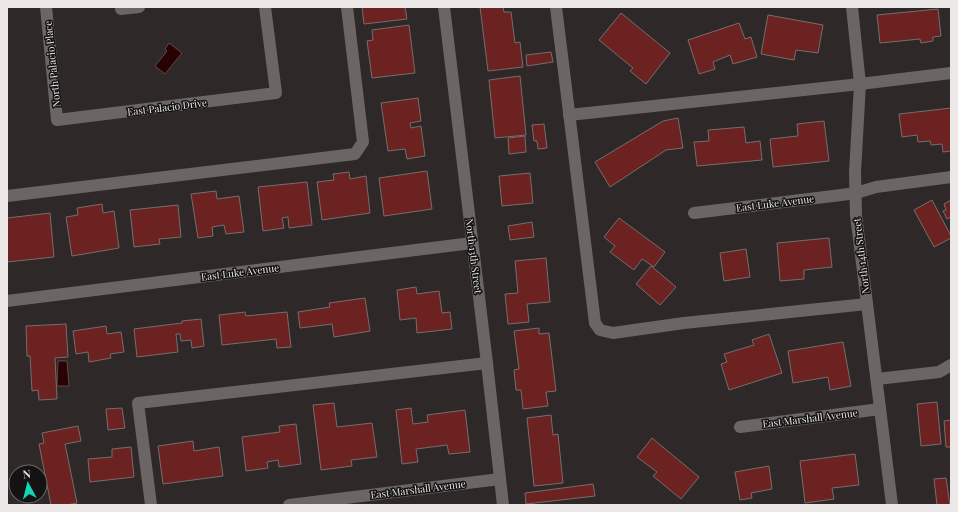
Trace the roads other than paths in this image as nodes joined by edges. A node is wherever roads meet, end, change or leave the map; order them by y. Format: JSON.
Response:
{"nodes":[{"id":1,"x":46,"y":7,"type":"edge"},
{"id":2,"x":121,"y":7,"type":"edge"},
{"id":3,"x":139,"y":7,"type":"edge"},
{"id":4,"x":265,"y":7,"type":"edge"},
{"id":5,"x":347,"y":7,"type":"edge"},
{"id":6,"x":444,"y":7,"type":"edge"},
{"id":7,"x":556,"y":7,"type":"edge"},
{"id":8,"x":852,"y":7,"type":"edge"},
{"id":9,"x":951,"y":73,"type":"edge"},
{"id":10,"x":860,"y":84,"type":"junction"},
{"id":11,"x":569,"y":115,"type":"junction"},
{"id":12,"x":58,"y":120,"type":"joint"},
{"id":13,"x":951,"y":177,"type":"edge"},
{"id":14,"x":856,"y":193,"type":"junction"},
{"id":15,"x":7,"y":196,"type":"edge"},
{"id":16,"x":694,"y":213,"type":"dead end"},
{"id":17,"x":472,"y":243,"type":"junction"},
{"id":18,"x":7,"y":301,"type":"edge"},
{"id":19,"x":867,"y":304,"type":"junction"},
{"id":20,"x":487,"y":363,"type":"junction"},
{"id":21,"x":951,"y":364,"type":"edge"},
{"id":22,"x":877,"y":379,"type":"junction"},
{"id":23,"x":880,"y":409,"type":"junction"},
{"id":24,"x":740,"y":427,"type":"dead end"},
{"id":25,"x":500,"y":480,"type":"junction"},
{"id":26,"x":151,"y":505,"type":"edge"},
{"id":27,"x":289,"y":505,"type":"edge"},
{"id":28,"x":503,"y":505,"type":"edge"},
{"id":29,"x":892,"y":505,"type":"edge"}],
"edges":[{"from":1,"to":12,"type":"street","name":"North Palacio Place"},
{"from":2,"to":3,"type":"street"},
{"from":4,"to":12,"type":"street","name":"East Palacio Drive"},
{"from":5,"to":15,"type":"street"},
{"from":6,"to":17,"type":"street","name":"North 13th Street"},
{"from":7,"to":11,"type":"street"},
{"from":8,"to":10,"type":"street","name":"North 14th Street"},
{"from":9,"to":10,"type":"street"},
{"from":10,"to":11,"type":"street"},
{"from":10,"to":14,"type":"street","name":"North 14th Street"},
{"from":11,"to":19,"type":"street"},
{"from":13,"to":14,"type":"street","name":"East Luke Avenue"},
{"from":14,"to":16,"type":"street","name":"East Luke Avenue"},
{"from":14,"to":19,"type":"street","name":"North 14th Street"},
{"from":17,"to":18,"type":"street","name":"East Luke Avenue"},
{"from":17,"to":20,"type":"street","name":"North 13th Street"},
{"from":19,"to":22,"type":"street","name":"North 14th Street"},
{"from":20,"to":25,"type":"street","name":"North 13th Street"},
{"from":20,"to":26,"type":"street"},
{"from":21,"to":22,"type":"street"},
{"from":22,"to":23,"type":"street","name":"North 14th Street"},
{"from":23,"to":24,"type":"street","name":"East Marshall Avenue"},
{"from":23,"to":29,"type":"street","name":"North 14th Street"},
{"from":25,"to":27,"type":"street","name":"East Marshall Avenue"},
{"from":25,"to":28,"type":"street","name":"North 13th Street"}]}
